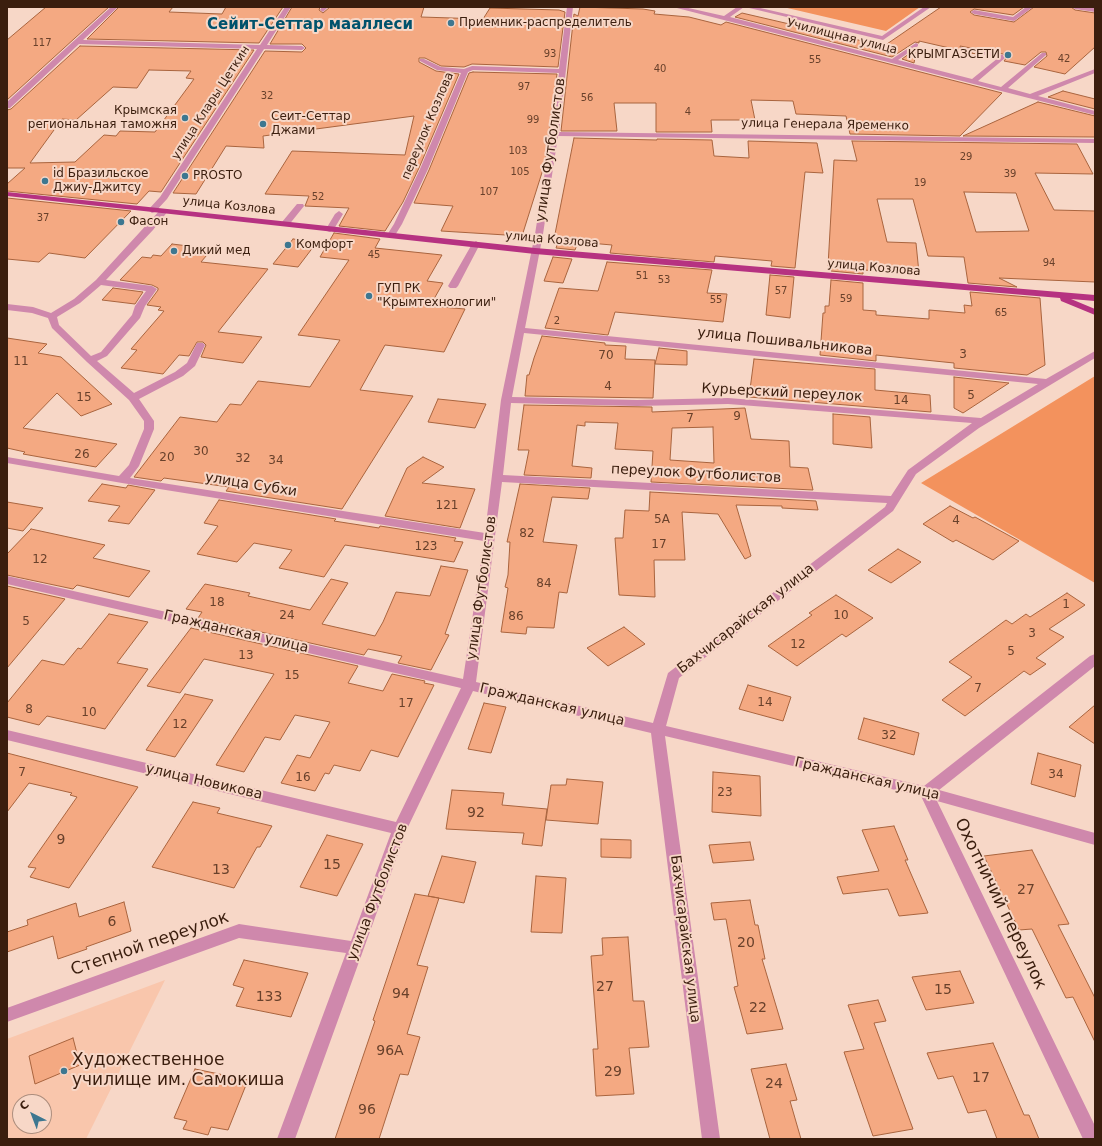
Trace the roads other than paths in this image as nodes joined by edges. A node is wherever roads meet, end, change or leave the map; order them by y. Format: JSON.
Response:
{"nodes":[{"id":1,"x":116,"y":7,"type":"edge"},
{"id":2,"x":288,"y":7,"type":"edge"},
{"id":3,"x":570,"y":7,"type":"edge"},
{"id":4,"x":676,"y":7,"type":"edge"},
{"id":5,"x":741,"y":7,"type":"edge"},
{"id":6,"x":748,"y":7,"type":"edge"},
{"id":7,"x":928,"y":7,"type":"edge"},
{"id":8,"x":1030,"y":7,"type":"edge"},
{"id":9,"x":1075,"y":7,"type":"edge"},
{"id":10,"x":1095,"y":10,"type":"edge"},
{"id":11,"x":974,"y":12,"type":"dead end"},
{"id":12,"x":726,"y":18,"type":"junction"},
{"id":13,"x":78,"y":42,"type":"junction"},
{"id":14,"x":916,"y":45,"type":"dead end"},
{"id":15,"x":262,"y":47,"type":"junction"},
{"id":16,"x":302,"y":48,"type":"dead end"},
{"id":17,"x":963,"y":48,"type":"dead end"},
{"id":18,"x":1044,"y":54,"type":"dead end"},
{"id":19,"x":422,"y":60,"type":"dead end"},
{"id":20,"x":892,"y":61,"type":"junction"},
{"id":21,"x":465,"y":70,"type":"junction"},
{"id":22,"x":563,"y":71,"type":"junction"},
{"id":23,"x":1095,"y":71,"type":"edge"},
{"id":24,"x":974,"y":81,"type":"junction"},
{"id":25,"x":1003,"y":89,"type":"junction"},
{"id":26,"x":1032,"y":96,"type":"junction"},
{"id":27,"x":7,"y":106,"type":"edge"},
{"id":28,"x":1095,"y":113,"type":"edge"},
{"id":29,"x":555,"y":134,"type":"junction"},
{"id":30,"x":1095,"y":141,"type":"edge"},
{"id":31,"x":7,"y":194,"type":"edge"},
{"id":32,"x":300,"y":206,"type":"dead end"},
{"id":33,"x":152,"y":210,"type":"junction"},
{"id":34,"x":164,"y":211,"type":"junction"},
{"id":35,"x":339,"y":214,"type":"dead end"},
{"id":36,"x":285,"y":224,"type":"junction"},
{"id":37,"x":330,"y":229,"type":"junction"},
{"id":38,"x":390,"y":235,"type":"junction"},
{"id":39,"x":476,"y":244,"type":"junction"},
{"id":40,"x":535,"y":251,"type":"junction"},
{"id":41,"x":99,"y":282,"type":"junction"},
{"id":42,"x":453,"y":286,"type":"dead end"},
{"id":43,"x":1054,"y":295,"type":"junction"},
{"id":44,"x":1095,"y":298,"type":"edge"},
{"id":45,"x":7,"y":307,"type":"edge"},
{"id":46,"x":1095,"y":312,"type":"edge"},
{"id":47,"x":52,"y":316,"type":"junction"},
{"id":48,"x":520,"y":330,"type":"junction"},
{"id":49,"x":200,"y":345,"type":"dead end"},
{"id":50,"x":1095,"y":354,"type":"edge"},
{"id":51,"x":90,"y":360,"type":"junction"},
{"id":52,"x":1048,"y":382,"type":"junction"},
{"id":53,"x":133,"y":398,"type":"junction"},
{"id":54,"x":506,"y":400,"type":"junction"},
{"id":55,"x":983,"y":421,"type":"junction"},
{"id":56,"x":7,"y":460,"type":"edge"},
{"id":57,"x":496,"y":478,"type":"junction"},
{"id":58,"x":122,"y":480,"type":"junction"},
{"id":59,"x":895,"y":500,"type":"junction"},
{"id":60,"x":490,"y":538,"type":"junction"},
{"id":61,"x":7,"y":580,"type":"edge"},
{"id":62,"x":1095,"y":659,"type":"edge"},
{"id":63,"x":469,"y":685,"type":"junction"},
{"id":64,"x":658,"y":730,"type":"junction"},
{"id":65,"x":7,"y":735,"type":"edge"},
{"id":66,"x":926,"y":792,"type":"junction"},
{"id":67,"x":400,"y":829,"type":"junction"},
{"id":68,"x":1095,"y":839,"type":"edge"},
{"id":69,"x":356,"y":948,"type":"junction"},
{"id":70,"x":7,"y":1014,"type":"edge"},
{"id":71,"x":286,"y":1139,"type":"edge"},
{"id":72,"x":711,"y":1139,"type":"edge"},
{"id":73,"x":1092,"y":1139,"type":"edge"}],
"edges":[{"from":1,"to":13,"type":"street"},
{"from":2,"to":15,"type":"street","name":"улица Клары Цеткин"},
{"from":3,"to":22,"type":"street","name":"улица Футболистов"},
{"from":4,"to":12,"type":"street","name":"Училищная улица"},
{"from":5,"to":12,"type":"street"},
{"from":6,"to":7,"type":"street"},
{"from":8,"to":11,"type":"street"},
{"from":9,"to":10,"type":"street"},
{"from":12,"to":20,"type":"street","name":"Училищная улица"},
{"from":13,"to":15,"type":"street"},
{"from":13,"to":27,"type":"street"},
{"from":14,"to":20,"type":"street"},
{"from":15,"to":16,"type":"street"},
{"from":15,"to":33,"type":"street","name":"улица Клары Цеткин"},
{"from":17,"to":24,"type":"street"},
{"from":18,"to":25,"type":"street"},
{"from":19,"to":21,"type":"street"},
{"from":20,"to":24,"type":"street","name":"Училищная улица"},
{"from":21,"to":22,"type":"street","name":"переулок Козлова"},
{"from":21,"to":38,"type":"street","name":"переулок Козлова"},
{"from":22,"to":29,"type":"street","name":"улица Футболистов"},
{"from":23,"to":26,"type":"street"},
{"from":24,"to":25,"type":"street","name":"Училищная улица"},
{"from":25,"to":26,"type":"street","name":"Училищная улица"},
{"from":26,"to":28,"type":"street","name":"Училищная улица"},
{"from":29,"to":30,"type":"street","name":"улица Генерала Яременко"},
{"from":29,"to":40,"type":"street","name":"улица Футболистов"},
{"from":31,"to":33,"type":"main road","name":"улица Козлова"},
{"from":32,"to":36,"type":"street"},
{"from":33,"to":34,"type":"main road","name":"улица Козлова"},
{"from":34,"to":36,"type":"main road","name":"улица Козлова"},
{"from":34,"to":41,"type":"street"},
{"from":35,"to":37,"type":"street"},
{"from":36,"to":37,"type":"main road","name":"улица Козлова"},
{"from":37,"to":38,"type":"main road","name":"улица Козлова"},
{"from":38,"to":39,"type":"main road","name":"улица Козлова"},
{"from":39,"to":40,"type":"main road","name":"улица Козлова"},
{"from":39,"to":42,"type":"street"},
{"from":40,"to":43,"type":"main road","name":"улица Козлова"},
{"from":40,"to":48,"type":"street","name":"улица Футболистов"},
{"from":41,"to":47,"type":"street"},
{"from":41,"to":51,"type":"street"},
{"from":43,"to":44,"type":"main road","name":"улица Козлова"},
{"from":43,"to":46,"type":"main road"},
{"from":45,"to":47,"type":"street"},
{"from":47,"to":51,"type":"street"},
{"from":48,"to":52,"type":"street","name":"улица Пошивальникова"},
{"from":48,"to":54,"type":"street","name":"улица Футболистов"},
{"from":49,"to":53,"type":"street"},
{"from":50,"to":52,"type":"street","name":"Бахчисарайская улица"},
{"from":51,"to":53,"type":"street"},
{"from":52,"to":55,"type":"street","name":"Бахчисарайская улица"},
{"from":53,"to":58,"type":"street"},
{"from":54,"to":55,"type":"street","name":"Курьерский переулок"},
{"from":54,"to":57,"type":"street","name":"улица Футболистов"},
{"from":55,"to":59,"type":"street","name":"Бахчисарайская улица"},
{"from":56,"to":58,"type":"street","name":"улица Субхи"},
{"from":57,"to":59,"type":"street","name":"переулок Футболистов"},
{"from":57,"to":60,"type":"street","name":"улица Футболистов"},
{"from":58,"to":60,"type":"street","name":"улица Субхи"},
{"from":59,"to":64,"type":"street","name":"Бахчисарайская улица"},
{"from":60,"to":63,"type":"street","name":"улица Футболистов"},
{"from":61,"to":63,"type":"street","name":"Гражданская улица"},
{"from":62,"to":66,"type":"street"},
{"from":63,"to":64,"type":"street","name":"Гражданская улица"},
{"from":63,"to":67,"type":"street","name":"улица Футболистов"},
{"from":64,"to":66,"type":"street","name":"Гражданская улица"},
{"from":64,"to":72,"type":"street","name":"Бахчисарайская улица"},
{"from":65,"to":67,"type":"street","name":"улица Новикова"},
{"from":66,"to":68,"type":"street","name":"Гражданская улица"},
{"from":66,"to":73,"type":"street","name":"Охотничий переулок"},
{"from":67,"to":69,"type":"street","name":"улица Футболистов"},
{"from":69,"to":70,"type":"street","name":"Степной переулок"},
{"from":69,"to":71,"type":"street","name":"улица Футболистов"}]}
